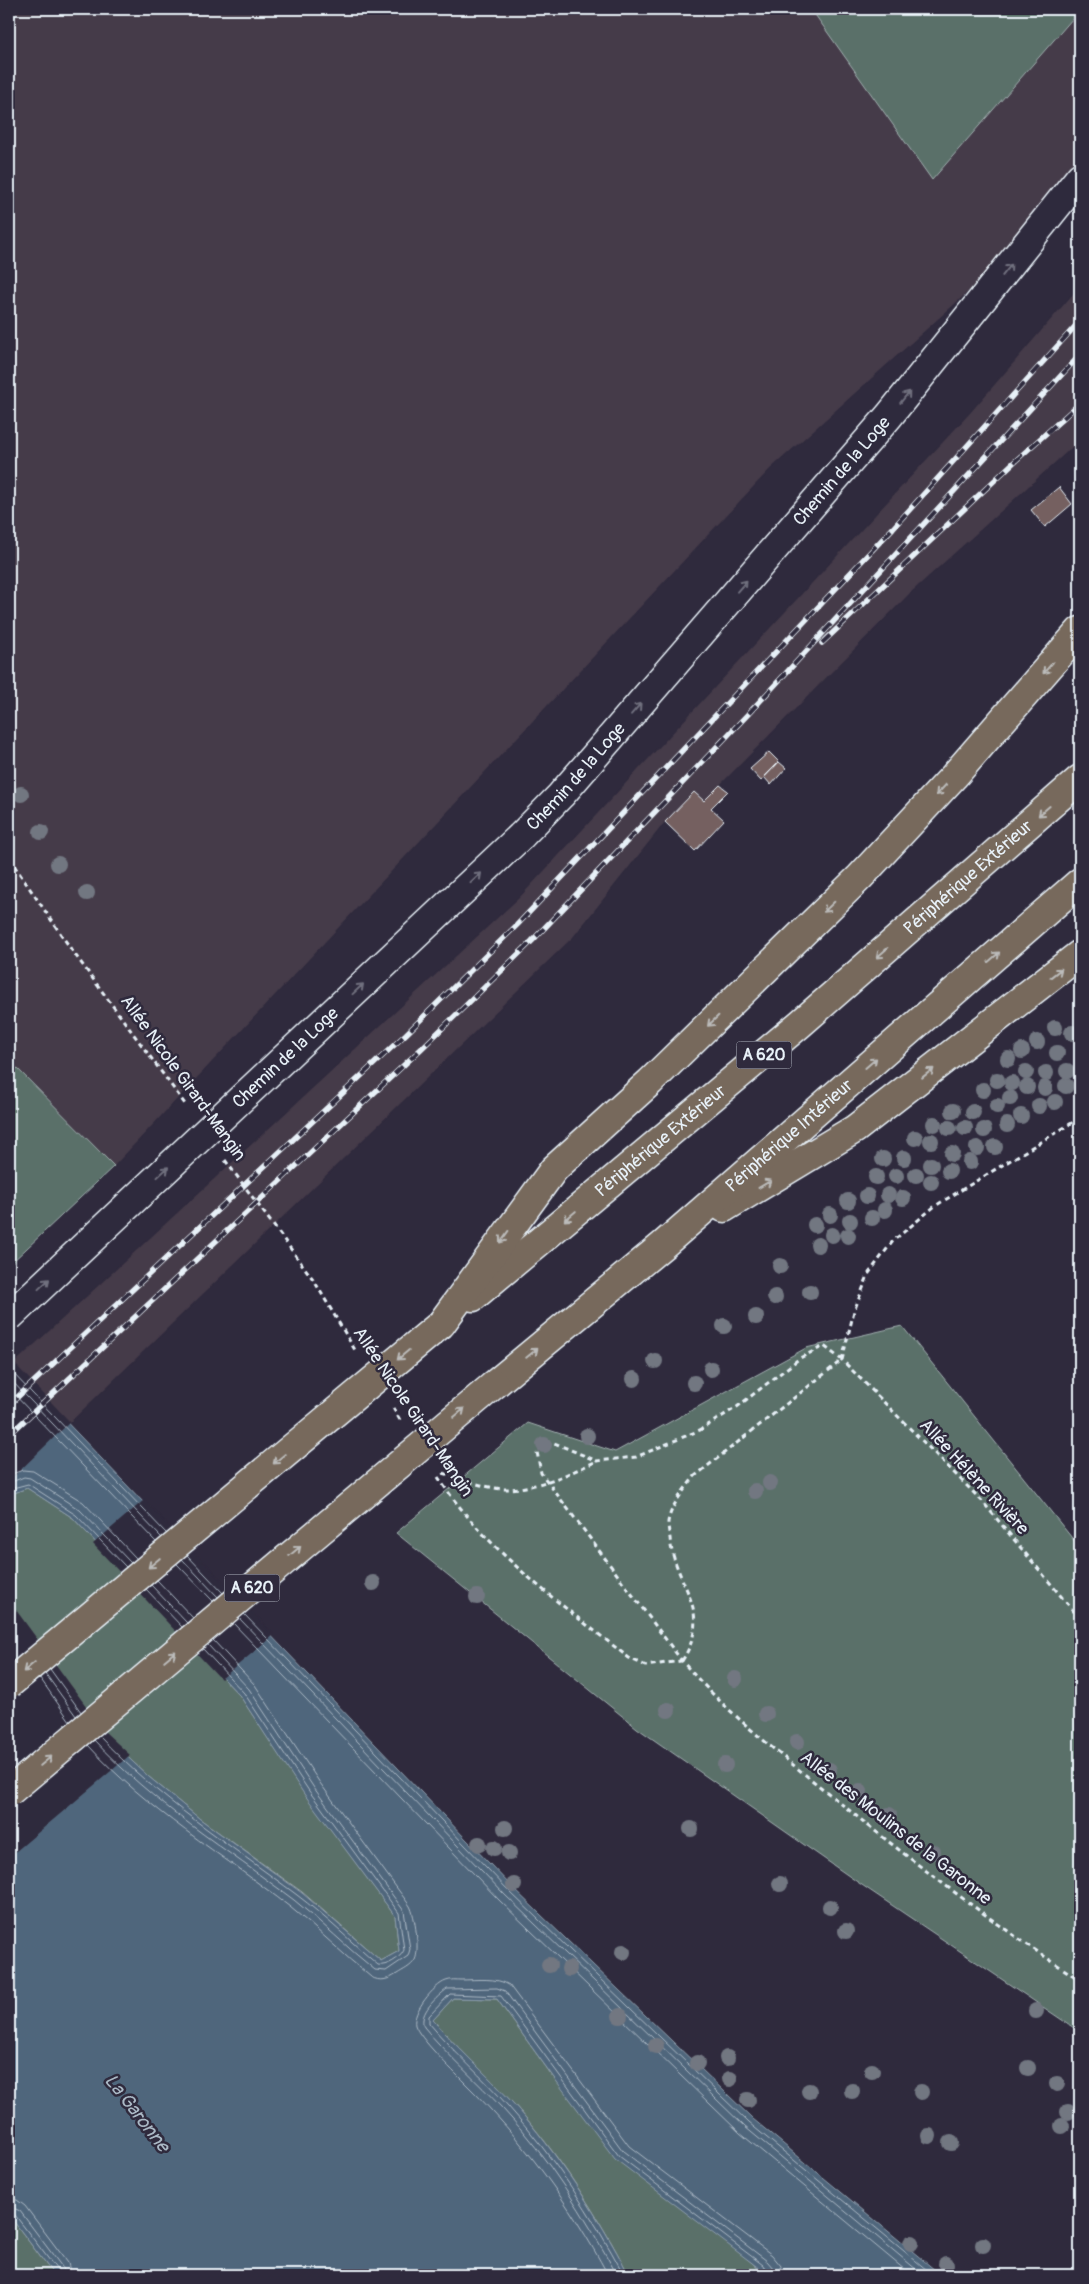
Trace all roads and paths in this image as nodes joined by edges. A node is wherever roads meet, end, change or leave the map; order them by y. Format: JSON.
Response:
{"nodes":[{"id":1,"x":1080,"y":177,"type":"edge"},
{"id":2,"x":1080,"y":631,"type":"edge"},
{"id":3,"x":1080,"y":779,"type":"edge"},
{"id":4,"x":9,"y":858,"type":"edge"},
{"id":5,"x":1080,"y":882,"type":"edge"},
{"id":6,"x":1080,"y":954,"type":"edge"},
{"id":7,"x":185,"y":1105,"type":"dead end"},
{"id":8,"x":1080,"y":1118,"type":"edge"},
{"id":9,"x":220,"y":1152,"type":"dead end"},
{"id":10,"x":663,"y":1245,"type":"junction"},
{"id":11,"x":9,"y":1317,"type":"edge"},
{"id":12,"x":441,"y":1324,"type":"junction"},
{"id":13,"x":357,"y":1353,"type":"dead end"},
{"id":14,"x":842,"y":1360,"type":"junction"},
{"id":15,"x":390,"y":1403,"type":"dead end"},
{"id":16,"x":406,"y":1428,"type":"dead end"},
{"id":17,"x":597,"y":1461,"type":"junction"},
{"id":18,"x":433,"y":1470,"type":"dead end"},
{"id":19,"x":442,"y":1473,"type":"dead end"},
{"id":20,"x":548,"y":1482,"type":"junction"},
{"id":21,"x":1080,"y":1618,"type":"edge"},
{"id":22,"x":682,"y":1661,"type":"junction"},
{"id":23,"x":9,"y":1684,"type":"edge"},
{"id":24,"x":9,"y":1792,"type":"edge"},
{"id":25,"x":1080,"y":1980,"type":"edge"}],
"edges":[{"from":11,"to":1,"type":"street","name":"Chemin de la Loge","one_way":true,"bridge":true},
{"from":2,"to":12,"type":"highway","one_way":true},
{"from":3,"to":12,"type":"highway","name":"Périphérique Extérieur","number":"A 620","one_way":true},
{"from":4,"to":7,"type":"path","name":"Allée Nicole Girard-Mangin"},
{"from":10,"to":5,"type":"highway","name":"Périphérique Intérieur","number":"A 620","one_way":true},
{"from":10,"to":6,"type":"highway","one_way":true},
{"from":8,"to":14,"type":"path"},
{"from":9,"to":13,"type":"path","name":"Allée Nicole Girard-Mangin"},
{"from":24,"to":10,"type":"highway","name":"Périphérique Intérieur","number":"A 620","one_way":true,"bridge":true},
{"from":12,"to":23,"type":"highway","number":"A 620","one_way":true,"bridge":true},
{"from":14,"to":17,"type":"path","name":"Allée Hélène Rivière"},
{"from":14,"to":21,"type":"path","name":"Allée Hélène Rivière"},
{"from":14,"to":22,"type":"path"},
{"from":15,"to":16,"type":"path","name":"Allée Nicole Girard-Mangin"},
{"from":17,"to":20,"type":"path"},
{"from":17,"to":20,"type":"path","name":"Allée des Moulins de la Garonne"},
{"from":18,"to":22,"type":"path","name":"Allée Nicole Girard-Mangin"},
{"from":19,"to":20,"type":"path"},
{"from":20,"to":22,"type":"path","name":"Allée des Moulins de la Garonne"},
{"from":22,"to":25,"type":"path","name":"Allée des Moulins de la Garonne"}]}
